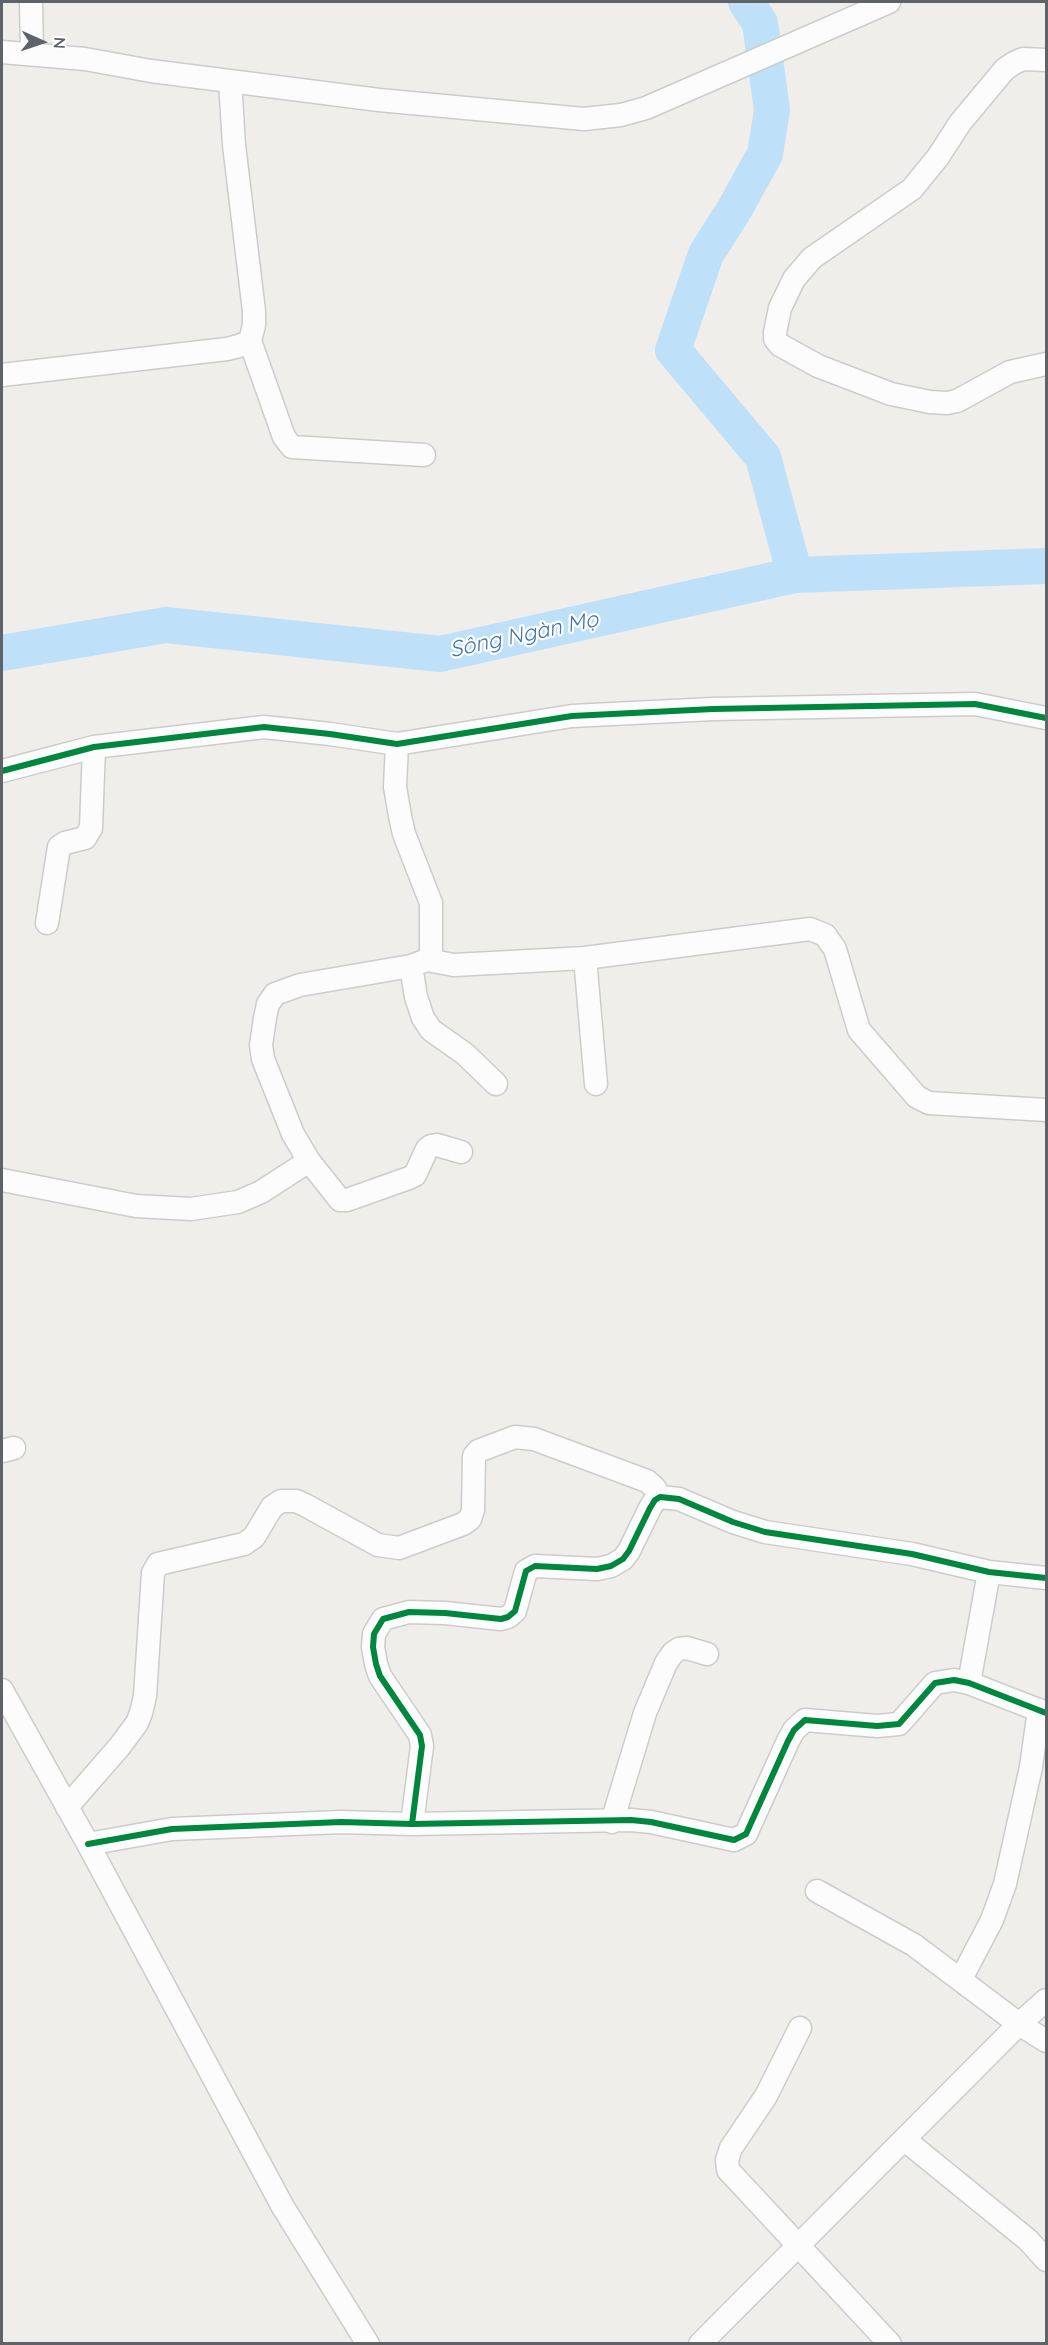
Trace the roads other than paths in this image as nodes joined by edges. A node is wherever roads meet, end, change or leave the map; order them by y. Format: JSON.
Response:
{"nodes":[{"id":1,"x":31,"y":2,"type":"edge"},
{"id":2,"x":889,"y":2,"type":"edge"},
{"id":3,"x":2,"y":52,"type":"edge"},
{"id":4,"x":32,"y":53,"type":"junction"},
{"id":5,"x":1047,"y":60,"type":"edge"},
{"id":6,"x":230,"y":81,"type":"junction"},
{"id":7,"x":250,"y":341,"type":"junction"},
{"id":8,"x":1047,"y":364,"type":"edge"},
{"id":9,"x":2,"y":375,"type":"edge"},
{"id":10,"x":424,"y":455,"type":"dead end"},
{"id":11,"x":1047,"y":718,"type":"edge"},
{"id":12,"x":397,"y":744,"type":"junction"},
{"id":13,"x":94,"y":747,"type":"junction"},
{"id":14,"x":2,"y":771,"type":"edge"},
{"id":15,"x":47,"y":923,"type":"dead end"},
{"id":16,"x":585,"y":958,"type":"junction"},
{"id":17,"x":419,"y":963,"type":"junction"},
{"id":18,"x":495,"y":1084,"type":"dead end"},
{"id":19,"x":596,"y":1084,"type":"dead end"},
{"id":20,"x":1047,"y":1110,"type":"edge"},
{"id":21,"x":461,"y":1152,"type":"dead end"},
{"id":22,"x":309,"y":1161,"type":"junction"},
{"id":23,"x":2,"y":1180,"type":"edge"},
{"id":24,"x":660,"y":1497,"type":"junction"},
{"id":25,"x":989,"y":1572,"type":"junction"},
{"id":26,"x":1047,"y":1578,"type":"edge"},
{"id":27,"x":707,"y":1654,"type":"dead end"},
{"id":28,"x":969,"y":1683,"type":"junction"},
{"id":29,"x":2,"y":1690,"type":"edge"},
{"id":30,"x":1043,"y":1712,"type":"edge"},
{"id":31,"x":67,"y":1807,"type":"junction"},
{"id":32,"x":612,"y":1822,"type":"junction"},
{"id":33,"x":412,"y":1824,"type":"junction"},
{"id":34,"x":88,"y":1844,"type":"junction"},
{"id":35,"x":817,"y":1891,"type":"dead end"},
{"id":36,"x":961,"y":1978,"type":"junction"},
{"id":37,"x":1047,"y":2000,"type":"edge"},
{"id":38,"x":1020,"y":2024,"type":"junction"},
{"id":39,"x":800,"y":2028,"type":"dead end"},
{"id":40,"x":1047,"y":2041,"type":"edge"},
{"id":41,"x":905,"y":2140,"type":"junction"},
{"id":42,"x":798,"y":2246,"type":"junction"},
{"id":43,"x":1047,"y":2260,"type":"edge"},
{"id":44,"x":368,"y":2343,"type":"edge"},
{"id":45,"x":700,"y":2343,"type":"edge"},
{"id":46,"x":890,"y":2343,"type":"edge"}],
"edges":[{"from":1,"to":4,"type":"street"},
{"from":2,"to":6,"type":"street"},
{"from":3,"to":4,"type":"street"},
{"from":4,"to":6,"type":"street"},
{"from":5,"to":8,"type":"street"},
{"from":6,"to":7,"type":"street"},
{"from":7,"to":9,"type":"street"},
{"from":7,"to":10,"type":"street"},
{"from":11,"to":12,"type":"street"},
{"from":12,"to":13,"type":"street"},
{"from":12,"to":17,"type":"street"},
{"from":13,"to":14,"type":"street"},
{"from":13,"to":15,"type":"street"},
{"from":16,"to":17,"type":"street"},
{"from":16,"to":19,"type":"street"},
{"from":16,"to":20,"type":"street"},
{"from":17,"to":18,"type":"street"},
{"from":17,"to":22,"type":"street"},
{"from":21,"to":22,"type":"street"},
{"from":22,"to":23,"type":"street"},
{"from":24,"to":25,"type":"street"},
{"from":24,"to":31,"type":"street"},
{"from":24,"to":33,"type":"street"},
{"from":25,"to":26,"type":"street"},
{"from":25,"to":28,"type":"street"},
{"from":27,"to":32,"type":"street"},
{"from":28,"to":30,"type":"street"},
{"from":28,"to":32,"type":"street"},
{"from":29,"to":31,"type":"street"},
{"from":30,"to":36,"type":"street"},
{"from":31,"to":34,"type":"street"},
{"from":32,"to":33,"type":"street"},
{"from":33,"to":34,"type":"street"},
{"from":34,"to":44,"type":"street"},
{"from":35,"to":36,"type":"street"},
{"from":36,"to":38,"type":"street"},
{"from":37,"to":38,"type":"street"},
{"from":38,"to":40,"type":"street"},
{"from":38,"to":41,"type":"street"},
{"from":39,"to":42,"type":"street"},
{"from":41,"to":42,"type":"street"},
{"from":41,"to":43,"type":"street"},
{"from":42,"to":45,"type":"street"},
{"from":42,"to":46,"type":"street"}]}
